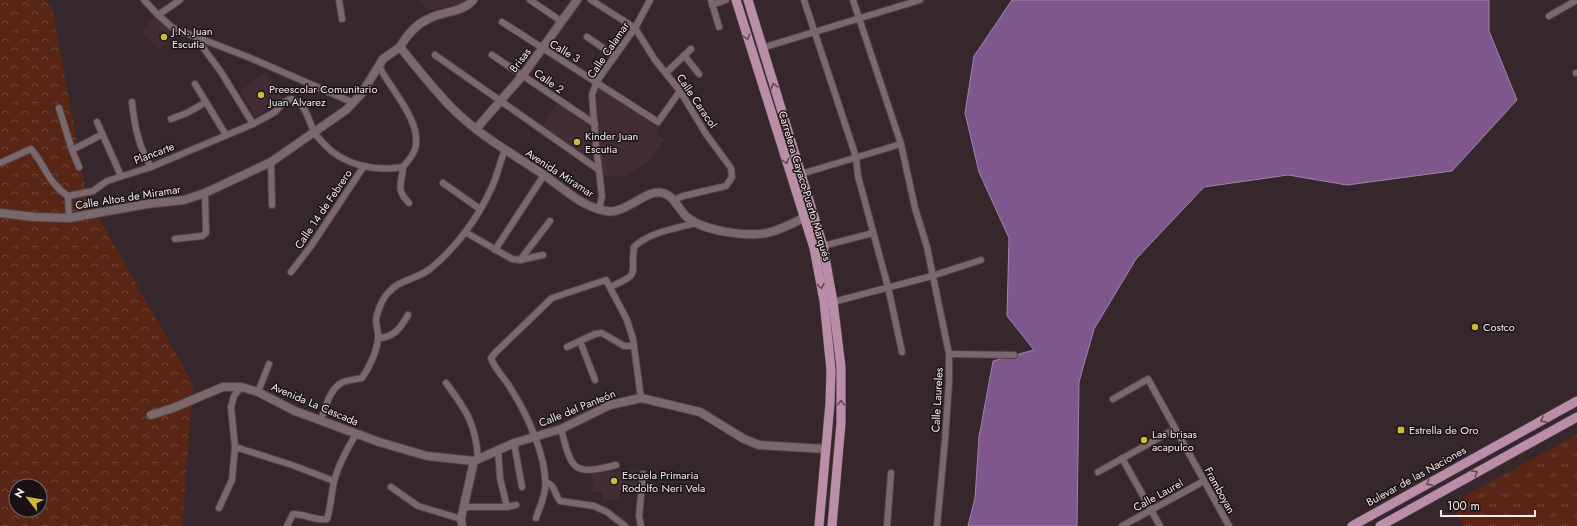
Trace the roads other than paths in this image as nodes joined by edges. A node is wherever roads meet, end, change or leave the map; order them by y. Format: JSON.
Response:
{"nodes":[{"id":1,"x":144,"y":0,"type":"edge"},
{"id":2,"x":180,"y":0,"type":"edge"},
{"id":3,"x":339,"y":0,"type":"edge"},
{"id":4,"x":473,"y":0,"type":"edge"},
{"id":5,"x":530,"y":0,"type":"edge"},
{"id":6,"x":577,"y":0,"type":"edge"},
{"id":7,"x":590,"y":0,"type":"edge"},
{"id":8,"x":650,"y":0,"type":"edge"},
{"id":9,"x":726,"y":0,"type":"edge"},
{"id":10,"x":736,"y":0,"type":"edge"},
{"id":11,"x":748,"y":0,"type":"edge"},
{"id":12,"x":804,"y":0,"type":"edge"},
{"id":13,"x":853,"y":0,"type":"edge"},
{"id":14,"x":920,"y":0,"type":"edge"},
{"id":15,"x":1577,"y":0,"type":"edge"},
{"id":16,"x":712,"y":2,"type":"edge"},
{"id":17,"x":158,"y":15,"type":"junction"},
{"id":18,"x":1549,"y":16,"type":"dead end"},
{"id":19,"x":858,"y":18,"type":"junction"},
{"id":20,"x":342,"y":19,"type":"dead end"},
{"id":21,"x":562,"y":21,"type":"junction"},
{"id":22,"x":502,"y":22,"type":"dead end"},
{"id":23,"x":719,"y":27,"type":"dead end"},
{"id":24,"x":635,"y":28,"type":"junction"},
{"id":25,"x":814,"y":32,"type":"junction"},
{"id":26,"x":587,"y":37,"type":"dead end"},
{"id":27,"x":196,"y":38,"type":"junction"},
{"id":28,"x":400,"y":47,"type":"junction"},
{"id":29,"x":542,"y":48,"type":"junction"},
{"id":30,"x":762,"y":48,"type":"junction"},
{"id":31,"x":690,"y":49,"type":"dead end"},
{"id":32,"x":435,"y":55,"type":"dead end"},
{"id":33,"x":492,"y":55,"type":"dead end"},
{"id":34,"x":684,"y":55,"type":"junction"},
{"id":35,"x":614,"y":56,"type":"junction"},
{"id":36,"x":379,"y":66,"type":"junction"},
{"id":37,"x":666,"y":73,"type":"junction"},
{"id":38,"x":699,"y":74,"type":"dead end"},
{"id":39,"x":523,"y":75,"type":"junction"},
{"id":40,"x":597,"y":81,"type":"junction"},
{"id":41,"x":195,"y":84,"type":"dead end"},
{"id":42,"x":680,"y":91,"type":"junction"},
{"id":43,"x":500,"y":101,"type":"junction"},
{"id":44,"x":132,"y":102,"type":"dead end"},
{"id":45,"x":206,"y":102,"type":"junction"},
{"id":46,"x":354,"y":103,"type":"junction"},
{"id":47,"x":59,"y":108,"type":"dead end"},
{"id":48,"x":171,"y":119,"type":"dead end"},
{"id":49,"x":97,"y":122,"type":"dead end"},
{"id":50,"x":253,"y":124,"type":"junction"},
{"id":51,"x":595,"y":124,"type":"junction"},
{"id":52,"x":476,"y":129,"type":"junction"},
{"id":53,"x":315,"y":133,"type":"junction"},
{"id":54,"x":101,"y":135,"type":"junction"},
{"id":55,"x":226,"y":135,"type":"junction"},
{"id":56,"x":901,"y":144,"type":"junction"},
{"id":57,"x":72,"y":150,"type":"junction"},
{"id":58,"x":505,"y":150,"type":"junction"},
{"id":59,"x":856,"y":157,"type":"junction"},
{"id":60,"x":270,"y":162,"type":"junction"},
{"id":61,"x":0,"y":163,"type":"edge"},
{"id":62,"x":364,"y":166,"type":"junction"},
{"id":63,"x":79,"y":167,"type":"dead end"},
{"id":64,"x":151,"y":167,"type":"junction"},
{"id":65,"x":403,"y":167,"type":"junction"},
{"id":66,"x":599,"y":170,"type":"junction"},
{"id":67,"x":801,"y":174,"type":"junction"},
{"id":68,"x":544,"y":175,"type":"junction"},
{"id":69,"x":121,"y":176,"type":"junction"},
{"id":70,"x":444,"y":183,"type":"dead end"},
{"id":71,"x":205,"y":193,"type":"junction"},
{"id":72,"x":68,"y":196,"type":"junction"},
{"id":73,"x":674,"y":200,"type":"junction"},
{"id":74,"x":410,"y":203,"type":"dead end"},
{"id":75,"x":272,"y":204,"type":"dead end"},
{"id":76,"x":480,"y":208,"type":"junction"},
{"id":77,"x":599,"y":210,"type":"junction"},
{"id":78,"x":0,"y":213,"type":"edge"},
{"id":79,"x":69,"y":218,"type":"junction"},
{"id":80,"x":803,"y":218,"type":"junction"},
{"id":81,"x":550,"y":221,"type":"dead end"},
{"id":82,"x":695,"y":223,"type":"junction"},
{"id":83,"x":465,"y":232,"type":"junction"},
{"id":84,"x":873,"y":233,"type":"junction"},
{"id":85,"x":175,"y":239,"type":"dead end"},
{"id":86,"x":823,"y":246,"type":"junction"},
{"id":87,"x":495,"y":250,"type":"junction"},
{"id":88,"x":543,"y":255,"type":"dead end"},
{"id":89,"x":520,"y":260,"type":"junction"},
{"id":90,"x":981,"y":260,"type":"dead end"},
{"id":91,"x":292,"y":272,"type":"dead end"},
{"id":92,"x":932,"y":276,"type":"junction"},
{"id":93,"x":610,"y":287,"type":"junction"},
{"id":94,"x":888,"y":287,"type":"junction"},
{"id":95,"x":833,"y":302,"type":"junction"},
{"id":96,"x":408,"y":315,"type":"dead end"},
{"id":97,"x":378,"y":338,"type":"junction"},
{"id":98,"x":580,"y":341,"type":"junction"},
{"id":99,"x":634,"y":346,"type":"junction"},
{"id":100,"x":567,"y":347,"type":"dead end"},
{"id":101,"x":902,"y":352,"type":"dead end"},
{"id":102,"x":949,"y":354,"type":"junction"},
{"id":103,"x":1014,"y":355,"type":"dead end"},
{"id":104,"x":269,"y":364,"type":"dead end"},
{"id":105,"x":595,"y":380,"type":"dead end"},
{"id":106,"x":446,"y":383,"type":"dead end"},
{"id":107,"x":241,"y":387,"type":"junction"},
{"id":108,"x":258,"y":392,"type":"junction"},
{"id":109,"x":641,"y":398,"type":"junction"},
{"id":110,"x":1113,"y":399,"type":"dead end"},
{"id":111,"x":1577,"y":401,"type":"edge"},
{"id":112,"x":830,"y":403,"type":"junction"},
{"id":113,"x":151,"y":415,"type":"dead end"},
{"id":114,"x":1577,"y":417,"type":"edge"},
{"id":115,"x":321,"y":420,"type":"junction"},
{"id":116,"x":561,"y":428,"type":"junction"},
{"id":117,"x":1175,"y":429,"type":"junction"},
{"id":118,"x":356,"y":434,"type":"junction"},
{"id":119,"x":534,"y":437,"type":"junction"},
{"id":120,"x":514,"y":443,"type":"junction"},
{"id":121,"x":235,"y":447,"type":"junction"},
{"id":122,"x":498,"y":449,"type":"junction"},
{"id":123,"x":826,"y":449,"type":"junction"},
{"id":124,"x":1122,"y":458,"type":"junction"},
{"id":125,"x":476,"y":460,"type":"junction"},
{"id":126,"x":616,"y":465,"type":"dead end"},
{"id":127,"x":891,"y":472,"type":"dead end"},
{"id":128,"x":1098,"y":472,"type":"dead end"},
{"id":129,"x":643,"y":474,"type":"dead end"},
{"id":130,"x":1204,"y":481,"type":"junction"},
{"id":131,"x":334,"y":482,"type":"junction"},
{"id":132,"x":546,"y":482,"type":"junction"},
{"id":133,"x":391,"y":487,"type":"dead end"},
{"id":134,"x":522,"y":487,"type":"dead end"},
{"id":135,"x":516,"y":505,"type":"dead end"},
{"id":136,"x":463,"y":507,"type":"junction"},
{"id":137,"x":507,"y":507,"type":"junction"},
{"id":138,"x":219,"y":508,"type":"dead end"},
{"id":139,"x":1151,"y":510,"type":"junction"},
{"id":140,"x":536,"y":518,"type":"dead end"},
{"id":141,"x":461,"y":523,"type":"edge"},
{"id":142,"x":287,"y":526,"type":"edge"},
{"id":143,"x":625,"y":526,"type":"edge"},
{"id":144,"x":641,"y":526,"type":"edge"},
{"id":145,"x":819,"y":526,"type":"edge"},
{"id":146,"x":826,"y":526,"type":"edge"},
{"id":147,"x":832,"y":526,"type":"edge"},
{"id":148,"x":887,"y":526,"type":"edge"},
{"id":149,"x":937,"y":526,"type":"edge"},
{"id":150,"x":1122,"y":526,"type":"edge"},
{"id":151,"x":1160,"y":526,"type":"edge"},
{"id":152,"x":1229,"y":526,"type":"edge"},
{"id":153,"x":1352,"y":526,"type":"edge"},
{"id":154,"x":1380,"y":526,"type":"edge"}],
"edges":[{"from":1,"to":17,"type":"street"},
{"from":2,"to":17,"type":"street"},
{"from":3,"to":20,"type":"street"},
{"from":4,"to":28,"type":"street","name":"Calle Altos de Miramar"},
{"from":5,"to":21,"type":"street"},
{"from":6,"to":21,"type":"street","name":"Brisas"},
{"from":7,"to":24,"type":"street","name":"Calle Caracol"},
{"from":8,"to":24,"type":"street","name":"Calle Calamar"},
{"from":9,"to":16,"type":"street"},
{"from":10,"to":80,"type":"main road","name":"Carretera Cayaco-Puerto Marqués","one_way":true},
{"from":11,"to":30,"type":"main road","name":"Carretera Cayaco-Puerto Marqués"},
{"from":12,"to":25,"type":"street"},
{"from":13,"to":19,"type":"street","name":"Calle Laureles"},
{"from":14,"to":19,"type":"street"},
{"from":15,"to":18,"type":"street"},
{"from":16,"to":23,"type":"street"},
{"from":17,"to":27,"type":"street"},
{"from":19,"to":25,"type":"street"},
{"from":19,"to":56,"type":"street","name":"Calle Laureles"},
{"from":21,"to":29,"type":"street","name":"Brisas"},
{"from":22,"to":29,"type":"street","name":"Calle 3"},
{"from":24,"to":35,"type":"street","name":"Calle Calamar"},
{"from":24,"to":37,"type":"street","name":"Calle Caracol"},
{"from":25,"to":30,"type":"street"},
{"from":25,"to":59,"type":"street"},
{"from":26,"to":35,"type":"street"},
{"from":27,"to":46,"type":"street"},
{"from":27,"to":50,"type":"street"},
{"from":28,"to":36,"type":"street","name":"Calle Altos de Miramar"},
{"from":28,"to":52,"type":"street","name":"Avenida Miramar"},
{"from":29,"to":39,"type":"street","name":"Brisas"},
{"from":29,"to":40,"type":"street","name":"Calle 3"},
{"from":67,"to":30,"type":"main road","name":"Carretera Cayaco-Puerto Marqués","one_way":true},
{"from":31,"to":34,"type":"street"},
{"from":32,"to":43,"type":"street"},
{"from":33,"to":39,"type":"street","name":"Calle 2"},
{"from":34,"to":37,"type":"street"},
{"from":34,"to":38,"type":"street"},
{"from":35,"to":40,"type":"street","name":"Calle Calamar"},
{"from":36,"to":46,"type":"street","name":"Calle Altos de Miramar"},
{"from":36,"to":65,"type":"street"},
{"from":37,"to":42,"type":"street","name":"Calle Caracol"},
{"from":39,"to":43,"type":"street","name":"Brisas"},
{"from":39,"to":51,"type":"street","name":"Calle 2"},
{"from":40,"to":42,"type":"street","name":"Calle 3"},
{"from":40,"to":51,"type":"street","name":"Calle Calamar"},
{"from":41,"to":45,"type":"street"},
{"from":42,"to":73,"type":"street","name":"Calle Caracol"},
{"from":43,"to":52,"type":"street","name":"Brisas"},
{"from":43,"to":66,"type":"street"},
{"from":44,"to":64,"type":"street"},
{"from":45,"to":48,"type":"street"},
{"from":45,"to":55,"type":"street"},
{"from":46,"to":53,"type":"street","name":"Calle Altos de Miramar"},
{"from":47,"to":57,"type":"street"},
{"from":49,"to":54,"type":"street"},
{"from":50,"to":53,"type":"street","name":"Plancarte"},
{"from":50,"to":55,"type":"street","name":"Plancarte"},
{"from":51,"to":66,"type":"street","name":"Calle Calamar"},
{"from":52,"to":58,"type":"street","name":"Avenida Miramar"},
{"from":53,"to":60,"type":"street","name":"Calle Altos de Miramar"},
{"from":53,"to":62,"type":"street"},
{"from":54,"to":57,"type":"street"},
{"from":54,"to":69,"type":"street"},
{"from":55,"to":64,"type":"street","name":"Plancarte"},
{"from":56,"to":59,"type":"street"},
{"from":56,"to":92,"type":"street","name":"Calle Laureles"},
{"from":57,"to":63,"type":"street"},
{"from":58,"to":68,"type":"street","name":"Avenida Miramar"},
{"from":58,"to":76,"type":"street"},
{"from":59,"to":67,"type":"street"},
{"from":59,"to":84,"type":"street"},
{"from":60,"to":71,"type":"street","name":"Calle Altos de Miramar"},
{"from":60,"to":75,"type":"street"},
{"from":61,"to":72,"type":"street"},
{"from":62,"to":65,"type":"street","name":"Calle 14 de Febrero"},
{"from":62,"to":91,"type":"street","name":"Calle 14 de Febrero"},
{"from":64,"to":69,"type":"street","name":"Plancarte"},
{"from":65,"to":74,"type":"street"},
{"from":66,"to":77,"type":"street","name":"Calle Calamar"},
{"from":67,"to":86,"type":"main road","name":"Carretera Cayaco-Puerto Marqués"},
{"from":68,"to":77,"type":"street","name":"Avenida Miramar"},
{"from":68,"to":87,"type":"street"},
{"from":69,"to":72,"type":"street","name":"Plancarte"},
{"from":70,"to":76,"type":"street"},
{"from":71,"to":79,"type":"street","name":"Calle Altos de Miramar"},
{"from":71,"to":85,"type":"street"},
{"from":72,"to":79,"type":"street"},
{"from":73,"to":77,"type":"street","name":"Avenida Miramar"},
{"from":73,"to":82,"type":"street"},
{"from":76,"to":83,"type":"street"},
{"from":78,"to":79,"type":"street","name":"Calle Altos de Miramar"},
{"from":80,"to":82,"type":"street"},
{"from":80,"to":112,"type":"main road","name":"Carretera Cayaco-Puerto Marqués","one_way":true},
{"from":81,"to":89,"type":"street"},
{"from":82,"to":93,"type":"street"},
{"from":83,"to":87,"type":"street"},
{"from":83,"to":97,"type":"street"},
{"from":84,"to":86,"type":"street"},
{"from":84,"to":94,"type":"street"},
{"from":86,"to":95,"type":"main road","name":"Carretera Cayaco-Puerto Marqués"},
{"from":87,"to":89,"type":"street"},
{"from":88,"to":89,"type":"street"},
{"from":90,"to":92,"type":"street"},
{"from":92,"to":94,"type":"street"},
{"from":92,"to":102,"type":"street","name":"Calle Laureles"},
{"from":93,"to":99,"type":"street"},
{"from":93,"to":119,"type":"street"},
{"from":94,"to":95,"type":"street"},
{"from":94,"to":101,"type":"street"},
{"from":147,"to":95,"type":"main road","name":"Carretera Cayaco-Puerto Marqués","one_way":true},
{"from":96,"to":97,"type":"street"},
{"from":97,"to":115,"type":"street"},
{"from":98,"to":99,"type":"street"},
{"from":98,"to":100,"type":"street"},
{"from":98,"to":105,"type":"street"},
{"from":99,"to":109,"type":"street"},
{"from":102,"to":103,"type":"street"},
{"from":102,"to":149,"type":"street","name":"Calle Laureles"},
{"from":104,"to":108,"type":"street"},
{"from":106,"to":125,"type":"street"},
{"from":107,"to":108,"type":"street","name":"Avenida La Cascada"},
{"from":107,"to":113,"type":"street","name":"Avenida La Cascada"},
{"from":107,"to":121,"type":"street"},
{"from":108,"to":115,"type":"street","name":"Avenida La Cascada"},
{"from":109,"to":116,"type":"street","name":"Calle del Panteón"},
{"from":109,"to":123,"type":"street","name":"Calle del Panteón"},
{"from":110,"to":117,"type":"street","name":"Framboyan"},
{"from":111,"to":153,"type":"main road","name":"Bulevar de las Naciones","one_way":true},
{"from":112,"to":123,"type":"main road","name":"Carretera Cayaco-Puerto Marqués"},
{"from":112,"to":146,"type":"main road"},
{"from":154,"to":114,"type":"main road","one_way":true},
{"from":115,"to":118,"type":"street","name":"Avenida La Cascada"},
{"from":116,"to":119,"type":"street","name":"Calle del Panteón"},
{"from":116,"to":126,"type":"street"},
{"from":117,"to":124,"type":"street"},
{"from":117,"to":130,"type":"street","name":"Framboyan"},
{"from":118,"to":125,"type":"street","name":"Avenida La Cascada"},
{"from":118,"to":131,"type":"street"},
{"from":119,"to":120,"type":"street","name":"Calle del Panteón"},
{"from":119,"to":132,"type":"street"},
{"from":120,"to":122,"type":"street","name":"Calle del Panteón"},
{"from":120,"to":134,"type":"street"},
{"from":121,"to":131,"type":"street"},
{"from":121,"to":138,"type":"street"},
{"from":122,"to":125,"type":"street","name":"Calle del Panteón"},
{"from":122,"to":137,"type":"street"},
{"from":123,"to":145,"type":"main road","name":"Carretera Cayaco-Puerto Marqués"},
{"from":124,"to":128,"type":"street"},
{"from":124,"to":139,"type":"street"},
{"from":125,"to":136,"type":"street"},
{"from":127,"to":148,"type":"street"},
{"from":129,"to":144,"type":"street"},
{"from":130,"to":139,"type":"street","name":"Calle Laurel"},
{"from":130,"to":152,"type":"street","name":"Framboyan"},
{"from":131,"to":142,"type":"street"},
{"from":132,"to":140,"type":"street"},
{"from":132,"to":143,"type":"street"},
{"from":133,"to":141,"type":"street"},
{"from":135,"to":137,"type":"street"},
{"from":136,"to":137,"type":"street"},
{"from":136,"to":141,"type":"street"},
{"from":139,"to":150,"type":"street","name":"Calle Laurel"},
{"from":139,"to":151,"type":"street"}]}
